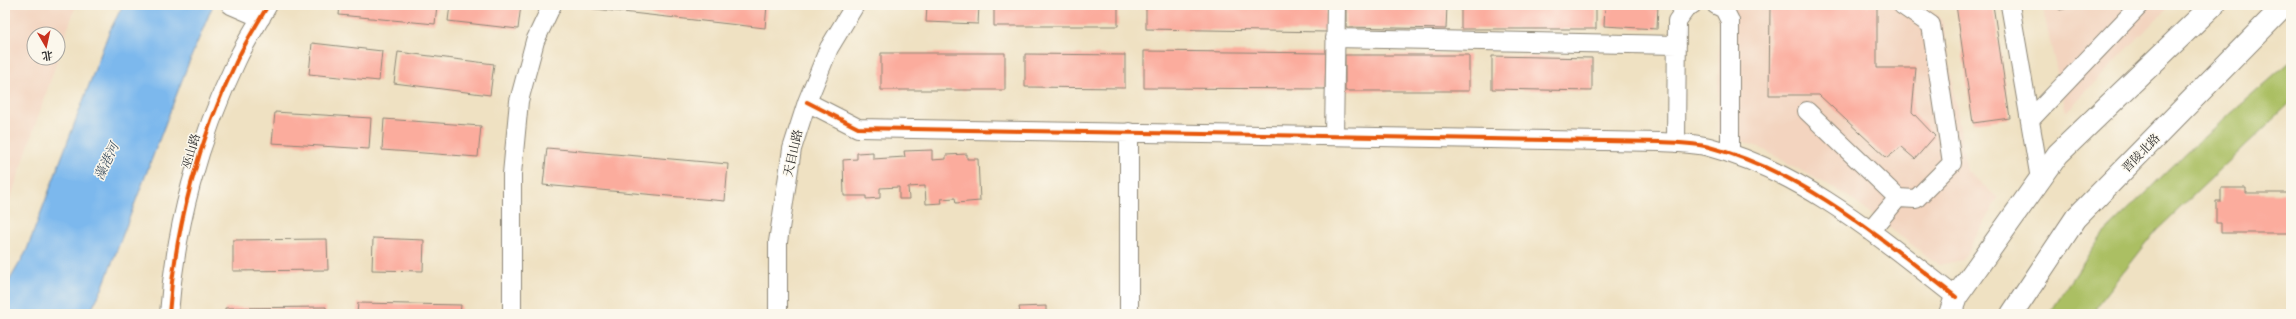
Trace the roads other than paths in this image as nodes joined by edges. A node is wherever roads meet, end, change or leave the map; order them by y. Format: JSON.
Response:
{"nodes":[{"id":1,"x":231,"y":5,"type":"edge"},
{"id":2,"x":552,"y":5,"type":"edge"},
{"id":3,"x":855,"y":5,"type":"edge"},
{"id":4,"x":1336,"y":5,"type":"edge"},
{"id":5,"x":1692,"y":5,"type":"edge"},
{"id":6,"x":1902,"y":5,"type":"edge"},
{"id":7,"x":2010,"y":5,"type":"edge"},
{"id":8,"x":2140,"y":5,"type":"edge"},
{"id":9,"x":2213,"y":5,"type":"edge"},
{"id":10,"x":2285,"y":5,"type":"edge"},
{"id":11,"x":1723,"y":6,"type":"edge"},
{"id":12,"x":264,"y":11,"type":"edge"},
{"id":13,"x":1335,"y":38,"type":"junction"},
{"id":14,"x":1677,"y":45,"type":"junction"},
{"id":15,"x":808,"y":102,"type":"junction"},
{"id":16,"x":1807,"y":111,"type":"dead end"},
{"id":17,"x":2030,"y":120,"type":"junction"},
{"id":18,"x":1129,"y":132,"type":"junction"},
{"id":19,"x":1334,"y":136,"type":"junction"},
{"id":20,"x":1676,"y":143,"type":"junction"},
{"id":21,"x":1730,"y":153,"type":"junction"},
{"id":22,"x":2040,"y":179,"type":"junction"},
{"id":23,"x":1898,"y":198,"type":"junction"},
{"id":24,"x":1870,"y":231,"type":"junction"},
{"id":25,"x":1953,"y":306,"type":"edge"},
{"id":26,"x":169,"y":314,"type":"edge"},
{"id":27,"x":512,"y":314,"type":"edge"},
{"id":28,"x":778,"y":314,"type":"edge"},
{"id":29,"x":1129,"y":314,"type":"edge"},
{"id":30,"x":2012,"y":314,"type":"edge"}],
"edges":[{"from":1,"to":12,"type":"street"},
{"from":2,"to":27,"type":"street"},
{"from":3,"to":15,"type":"street","name":"天目山路"},
{"from":4,"to":13,"type":"street"},
{"from":5,"to":14,"type":"street"},
{"from":6,"to":23,"type":"street"},
{"from":7,"to":17,"type":"street"},
{"from":8,"to":17,"type":"street"},
{"from":9,"to":22,"type":"main road"},
{"from":10,"to":30,"type":"main road","name":"晋陵北路"},
{"from":11,"to":21,"type":"street"},
{"from":12,"to":26,"type":"street","name":"巫山路"},
{"from":13,"to":14,"type":"street"},
{"from":13,"to":19,"type":"street"},
{"from":14,"to":20,"type":"street"},
{"from":15,"to":18,"type":"street"},
{"from":15,"to":28,"type":"street","name":"天目山路"},
{"from":16,"to":23,"type":"street"},
{"from":17,"to":22,"type":"street"},
{"from":18,"to":19,"type":"street"},
{"from":18,"to":29,"type":"street"},
{"from":19,"to":20,"type":"street"},
{"from":20,"to":21,"type":"street"},
{"from":21,"to":24,"type":"street"},
{"from":22,"to":25,"type":"main road"},
{"from":23,"to":24,"type":"street"},
{"from":24,"to":25,"type":"street"}]}
